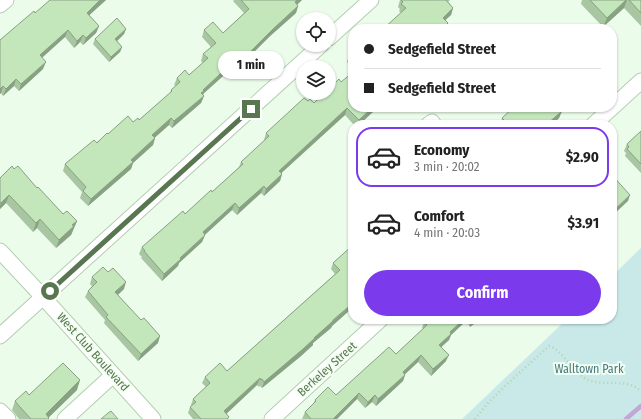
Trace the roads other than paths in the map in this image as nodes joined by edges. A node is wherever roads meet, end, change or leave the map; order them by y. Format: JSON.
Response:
{"nodes":[{"id":1,"x":6,"y":0,"type":"edge"},
{"id":2,"x":371,"y":0,"type":"edge"},
{"id":3,"x":0,"y":5,"type":"edge"},
{"id":4,"x":336,"y":32,"type":"edge"},
{"id":5,"x":313,"y":52,"type":"edge"},
{"id":6,"x":641,"y":81,"type":"edge"},
{"id":7,"x":617,"y":103,"type":"edge"},
{"id":8,"x":607,"y":112,"type":"edge"},
{"id":9,"x":598,"y":120,"type":"edge"},
{"id":10,"x":0,"y":251,"type":"edge"},
{"id":11,"x":43,"y":297,"type":"junction"},
{"id":12,"x":376,"y":324,"type":"edge"},
{"id":13,"x":0,"y":336,"type":"edge"},
{"id":14,"x":113,"y":375,"type":"junction"},
{"id":15,"x":65,"y":419,"type":"edge"},
{"id":16,"x":153,"y":419,"type":"edge"},
{"id":17,"x":272,"y":419,"type":"edge"}],
"edges":[{"from":1,"to":3,"type":"street"},
{"from":2,"to":4,"type":"street"},
{"from":5,"to":11,"type":"street"},
{"from":6,"to":7,"type":"street"},
{"from":8,"to":9,"type":"street"},
{"from":10,"to":11,"type":"street","name":"West Club Boulevard"},
{"from":11,"to":13,"type":"street"},
{"from":11,"to":14,"type":"street","name":"West Club Boulevard"},
{"from":12,"to":17,"type":"street","name":"Berkeley Street"},
{"from":14,"to":15,"type":"street"},
{"from":14,"to":16,"type":"street","name":"West Club Boulevard"}]}
